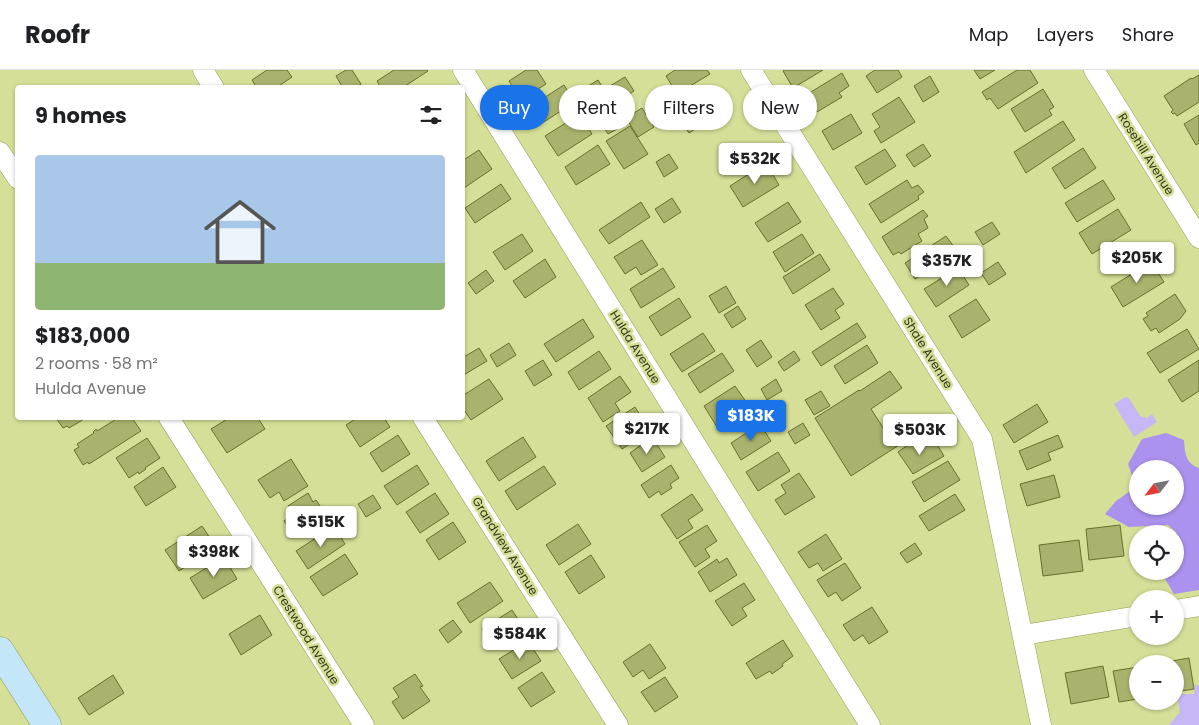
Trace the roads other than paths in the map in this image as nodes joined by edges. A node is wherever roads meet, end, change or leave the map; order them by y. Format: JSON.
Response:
{"nodes":[{"id":1,"x":203,"y":70,"type":"edge"},
{"id":2,"x":463,"y":70,"type":"edge"},
{"id":3,"x":751,"y":70,"type":"edge"},
{"id":4,"x":1094,"y":70,"type":"edge"},
{"id":5,"x":212,"y":85,"type":"edge"},
{"id":6,"x":0,"y":152,"type":"edge"},
{"id":7,"x":15,"y":175,"type":"edge"},
{"id":8,"x":1199,"y":238,"type":"edge"},
{"id":9,"x":169,"y":420,"type":"edge"},
{"id":10,"x":424,"y":420,"type":"edge"},
{"id":11,"x":1199,"y":606,"type":"edge"},
{"id":12,"x":1184,"y":608,"type":"edge"},
{"id":13,"x":1129,"y":617,"type":"edge"},
{"id":14,"x":1023,"y":635,"type":"junction"},
{"id":15,"x":0,"y":650,"type":"edge"},
{"id":16,"x":47,"y":725,"type":"edge"},
{"id":17,"x":364,"y":725,"type":"edge"},
{"id":18,"x":618,"y":725,"type":"edge"},
{"id":19,"x":870,"y":725,"type":"edge"},
{"id":20,"x":1041,"y":725,"type":"edge"}],
"edges":[{"from":1,"to":5,"type":"street"},
{"from":2,"to":19,"type":"street","name":"Hulda Avenue"},
{"from":3,"to":14,"type":"street","name":"Shale Avenue"},
{"from":4,"to":8,"type":"street","name":"Rosehill Avenue"},
{"from":6,"to":7,"type":"street"},
{"from":9,"to":17,"type":"street","name":"Crestwood Avenue"},
{"from":10,"to":18,"type":"street","name":"Grandview Avenue"},
{"from":11,"to":12,"type":"street"},
{"from":13,"to":14,"type":"street"},
{"from":14,"to":20,"type":"street","name":"Shale Avenue"},
{"from":15,"to":16,"type":"main road"}]}
